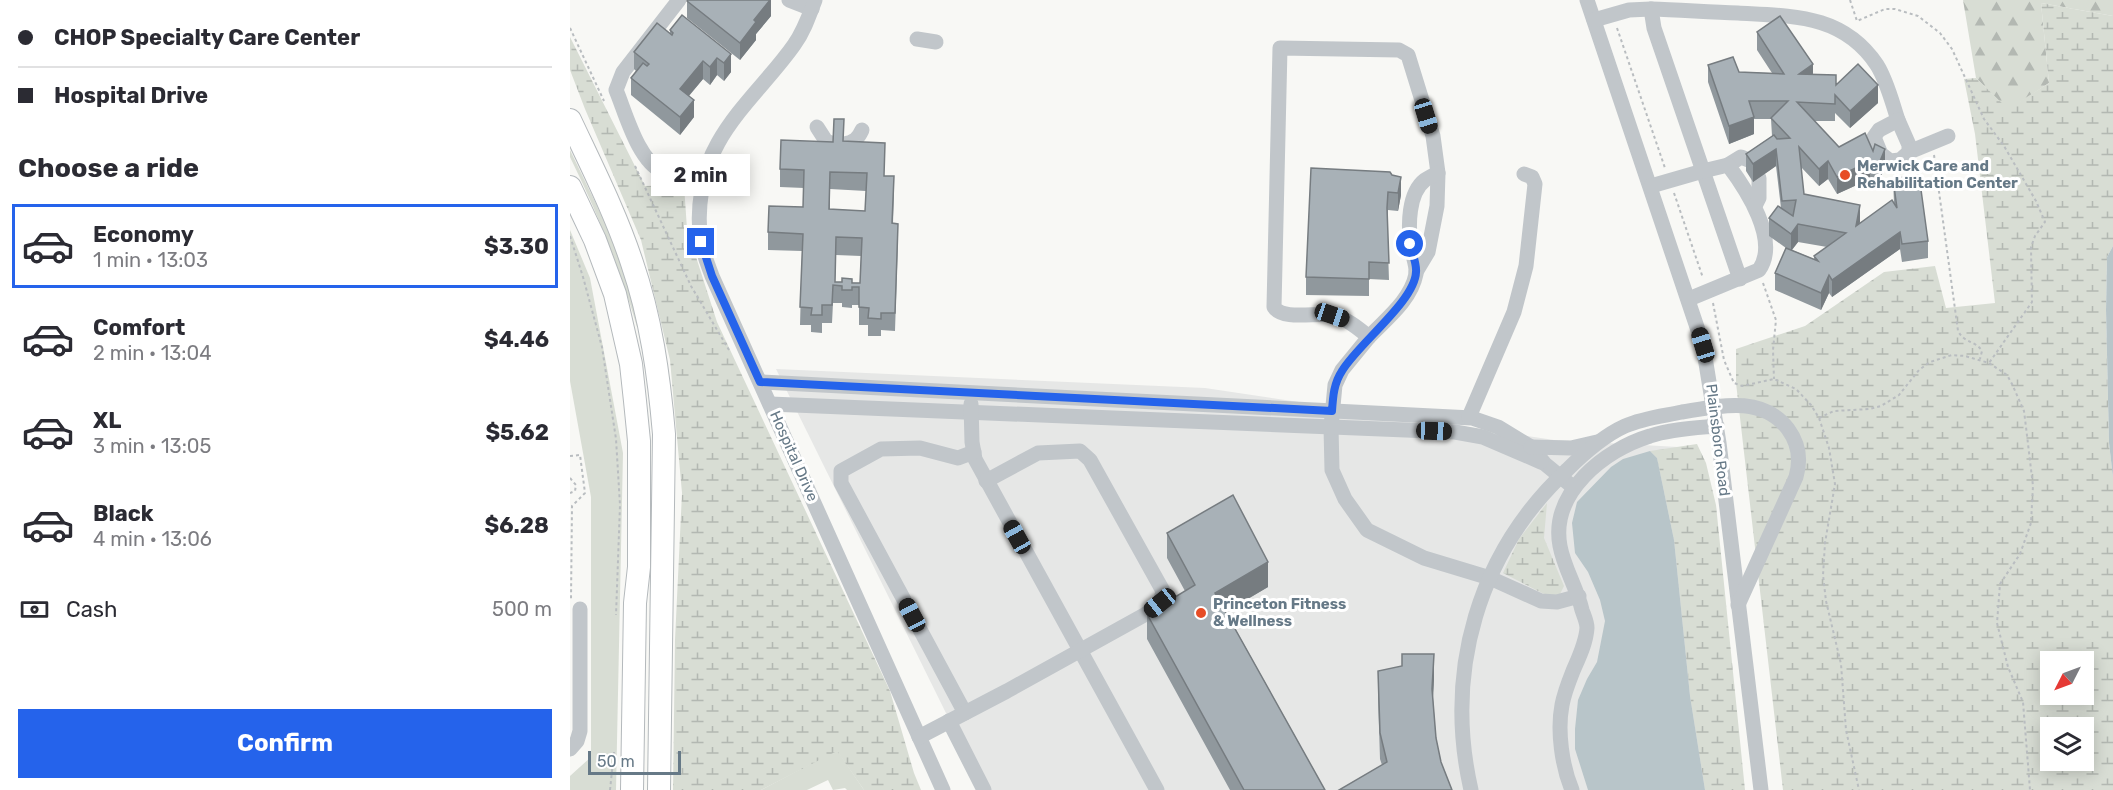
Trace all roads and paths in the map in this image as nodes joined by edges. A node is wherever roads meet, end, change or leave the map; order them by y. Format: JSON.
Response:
{"nodes":[{"id":1,"x":680,"y":0,"type":"edge"},
{"id":2,"x":789,"y":0,"type":"edge"},
{"id":3,"x":1587,"y":0,"type":"edge"},
{"id":4,"x":1850,"y":0,"type":"edge"},
{"id":5,"x":814,"y":4,"type":"edge"},
{"id":6,"x":1651,"y":9,"type":"junction"},
{"id":7,"x":1612,"y":15,"type":"junction"},
{"id":8,"x":1594,"y":20,"type":"junction"},
{"id":9,"x":570,"y":28,"type":"edge"},
{"id":10,"x":917,"y":39,"type":"dead end"},
{"id":11,"x":936,"y":42,"type":"dead end"},
{"id":12,"x":661,"y":43,"type":"edge"},
{"id":13,"x":638,"y":72,"type":"edge"},
{"id":14,"x":616,"y":90,"type":"junction"},
{"id":15,"x":605,"y":103,"type":"dead end"},
{"id":16,"x":570,"y":120,"type":"edge"},
{"id":17,"x":1898,"y":120,"type":"junction"},
{"id":18,"x":817,"y":128,"type":"dead end"},
{"id":19,"x":862,"y":130,"type":"dead end"},
{"id":20,"x":1948,"y":136,"type":"dead end"},
{"id":21,"x":1933,"y":147,"type":"dead end"},
{"id":22,"x":1909,"y":152,"type":"junction"},
{"id":23,"x":630,"y":157,"type":"dead end"},
{"id":24,"x":1728,"y":165,"type":"junction"},
{"id":25,"x":1703,"y":171,"type":"junction"},
{"id":26,"x":1438,"y":173,"type":"junction"},
{"id":27,"x":1524,"y":174,"type":"dead end"},
{"id":28,"x":1670,"y":181,"type":"junction"},
{"id":29,"x":704,"y":183,"type":"junction"},
{"id":30,"x":1651,"y":186,"type":"junction"},
{"id":31,"x":570,"y":187,"type":"edge"},
{"id":32,"x":1755,"y":206,"type":"junction"},
{"id":33,"x":570,"y":236,"type":"edge"},
{"id":34,"x":1416,"y":272,"type":"junction"},
{"id":35,"x":1761,"y":278,"type":"dead end"},
{"id":36,"x":1740,"y":279,"type":"junction"},
{"id":37,"x":1709,"y":292,"type":"junction"},
{"id":38,"x":1689,"y":299,"type":"junction"},
{"id":39,"x":1369,"y":337,"type":"junction"},
{"id":40,"x":731,"y":353,"type":"dead end"},
{"id":41,"x":1980,"y":359,"type":"junction"},
{"id":42,"x":1989,"y":363,"type":"junction"},
{"id":43,"x":1774,"y":380,"type":"junction"},
{"id":44,"x":760,"y":382,"type":"junction"},
{"id":45,"x":1734,"y":383,"type":"junction"},
{"id":46,"x":1728,"y":385,"type":"dead end"},
{"id":47,"x":971,"y":393,"type":"junction"},
{"id":48,"x":770,"y":404,"type":"junction"},
{"id":49,"x":1714,"y":407,"type":"junction"},
{"id":50,"x":1332,"y":411,"type":"junction"},
{"id":51,"x":971,"y":413,"type":"junction"},
{"id":52,"x":1469,"y":417,"type":"junction"},
{"id":53,"x":1819,"y":418,"type":"junction"},
{"id":54,"x":1717,"y":426,"type":"junction"},
{"id":55,"x":1331,"y":427,"type":"junction"},
{"id":56,"x":1599,"y":442,"type":"junction"},
{"id":57,"x":1531,"y":447,"type":"junction"},
{"id":58,"x":974,"y":452,"type":"junction"},
{"id":59,"x":570,"y":456,"type":"edge"},
{"id":60,"x":1545,"y":464,"type":"junction"},
{"id":61,"x":1560,"y":476,"type":"junction"},
{"id":62,"x":570,"y":478,"type":"edge"},
{"id":63,"x":986,"y":481,"type":"junction"},
{"id":64,"x":1573,"y":487,"type":"junction"},
{"id":65,"x":570,"y":493,"type":"edge"},
{"id":66,"x":639,"y":567,"type":"junction"},
{"id":67,"x":1490,"y":578,"type":"junction"},
{"id":68,"x":1579,"y":596,"type":"junction"},
{"id":69,"x":1738,"y":605,"type":"junction"},
{"id":70,"x":580,"y":609,"type":"joint"},
{"id":71,"x":616,"y":620,"type":"dead end"},
{"id":72,"x":1080,"y":651,"type":"junction"},
{"id":73,"x":575,"y":691,"type":"edge"},
{"id":74,"x":965,"y":713,"type":"junction"},
{"id":75,"x":949,"y":722,"type":"junction"},
{"id":76,"x":919,"y":737,"type":"junction"},
{"id":77,"x":615,"y":747,"type":"dead end"},
{"id":78,"x":570,"y":749,"type":"edge"},
{"id":79,"x":610,"y":790,"type":"edge"},
{"id":80,"x":632,"y":790,"type":"edge"},
{"id":81,"x":644,"y":790,"type":"edge"},
{"id":82,"x":659,"y":790,"type":"edge"},
{"id":83,"x":943,"y":790,"type":"edge"},
{"id":84,"x":984,"y":790,"type":"edge"},
{"id":85,"x":1157,"y":790,"type":"edge"},
{"id":86,"x":1471,"y":790,"type":"edge"},
{"id":87,"x":1572,"y":790,"type":"edge"},
{"id":88,"x":1761,"y":790,"type":"edge"},
{"id":89,"x":1860,"y":790,"type":"edge"},
{"id":90,"x":2030,"y":790,"type":"edge"}],
"edges":[{"from":1,"to":12,"type":"street"},
{"from":1,"to":14,"type":"street"},
{"from":2,"to":5,"type":"street"},
{"from":3,"to":8,"type":"street","name":"Plainsboro Road"},
{"from":4,"to":42,"type":"path"},
{"from":5,"to":29,"type":"street","name":"Hospital Drive"},
{"from":6,"to":7,"type":"street"},
{"from":6,"to":17,"type":"street"},
{"from":6,"to":25,"type":"street"},
{"from":7,"to":8,"type":"street"},
{"from":7,"to":28,"type":"path"},
{"from":8,"to":30,"type":"street","name":"Plainsboro Road"},
{"from":9,"to":15,"type":"path"},
{"from":10,"to":11,"type":"street"},
{"from":13,"to":14,"type":"street"},
{"from":14,"to":29,"type":"street"},
{"from":16,"to":82,"type":"highway"},
{"from":17,"to":22,"type":"street"},
{"from":17,"to":22,"type":"street"},
{"from":18,"to":19,"type":"street"},
{"from":20,"to":22,"type":"street"},
{"from":21,"to":41,"type":"path"},
{"from":23,"to":40,"type":"path"},
{"from":24,"to":25,"type":"street"},
{"from":24,"to":32,"type":"street"},
{"from":24,"to":32,"type":"street"},
{"from":25,"to":28,"type":"street"},
{"from":25,"to":36,"type":"street"},
{"from":26,"to":34,"type":"street"},
{"from":26,"to":34,"type":"street"},
{"from":26,"to":39,"type":"street"},
{"from":27,"to":52,"type":"street"},
{"from":28,"to":30,"type":"street"},
{"from":28,"to":37,"type":"path"},
{"from":29,"to":44,"type":"street","name":"Hospital Drive"},
{"from":30,"to":38,"type":"street","name":"Plainsboro Road"},
{"from":31,"to":66,"type":"highway"},
{"from":32,"to":36,"type":"street"},
{"from":33,"to":71,"type":"path"},
{"from":34,"to":39,"type":"street"},
{"from":35,"to":43,"type":"path"},
{"from":36,"to":37,"type":"street"},
{"from":37,"to":38,"type":"street"},
{"from":37,"to":45,"type":"path"},
{"from":38,"to":49,"type":"street","name":"Plainsboro Road"},
{"from":39,"to":50,"type":"street"},
{"from":41,"to":42,"type":"path"},
{"from":41,"to":53,"type":"path"},
{"from":42,"to":90,"type":"path"},
{"from":43,"to":45,"type":"path"},
{"from":43,"to":53,"type":"path"},
{"from":44,"to":47,"type":"street"},
{"from":44,"to":48,"type":"street","name":"Hospital Drive"},
{"from":45,"to":46,"type":"path"},
{"from":47,"to":50,"type":"street"},
{"from":47,"to":51,"type":"street"},
{"from":48,"to":51,"type":"street"},
{"from":48,"to":76,"type":"street","name":"Hospital Drive"},
{"from":49,"to":54,"type":"street","name":"Plainsboro Road"},
{"from":49,"to":56,"type":"street"},
{"from":49,"to":69,"type":"street"},
{"from":50,"to":52,"type":"street"},
{"from":50,"to":55,"type":"street"},
{"from":51,"to":55,"type":"street"},
{"from":51,"to":58,"type":"street"},
{"from":52,"to":57,"type":"street"},
{"from":53,"to":89,"type":"path"},
{"from":54,"to":64,"type":"street"},
{"from":54,"to":69,"type":"street","name":"Plainsboro Road"},
{"from":55,"to":60,"type":"street"},
{"from":55,"to":67,"type":"street"},
{"from":56,"to":57,"type":"street"},
{"from":56,"to":61,"type":"street"},
{"from":57,"to":60,"type":"street"},
{"from":58,"to":63,"type":"street"},
{"from":58,"to":74,"type":"street"},
{"from":59,"to":70,"type":"path"},
{"from":60,"to":61,"type":"street"},
{"from":61,"to":64,"type":"street"},
{"from":61,"to":67,"type":"street"},
{"from":62,"to":65,"type":"path"},
{"from":63,"to":72,"type":"street"},
{"from":63,"to":72,"type":"street"},
{"from":64,"to":68,"type":"street"},
{"from":66,"to":80,"type":"highway"},
{"from":66,"to":81,"type":"highway"},
{"from":67,"to":68,"type":"street"},
{"from":67,"to":86,"type":"street"},
{"from":68,"to":87,"type":"street"},
{"from":69,"to":88,"type":"street","name":"Plainsboro Road"},
{"from":70,"to":73,"type":"street"},
{"from":72,"to":74,"type":"street"},
{"from":72,"to":85,"type":"street"},
{"from":73,"to":78,"type":"street"},
{"from":74,"to":75,"type":"street"},
{"from":75,"to":76,"type":"street"},
{"from":75,"to":84,"type":"street"},
{"from":76,"to":83,"type":"street","name":"Hospital Drive"},
{"from":77,"to":79,"type":"path"}]}
